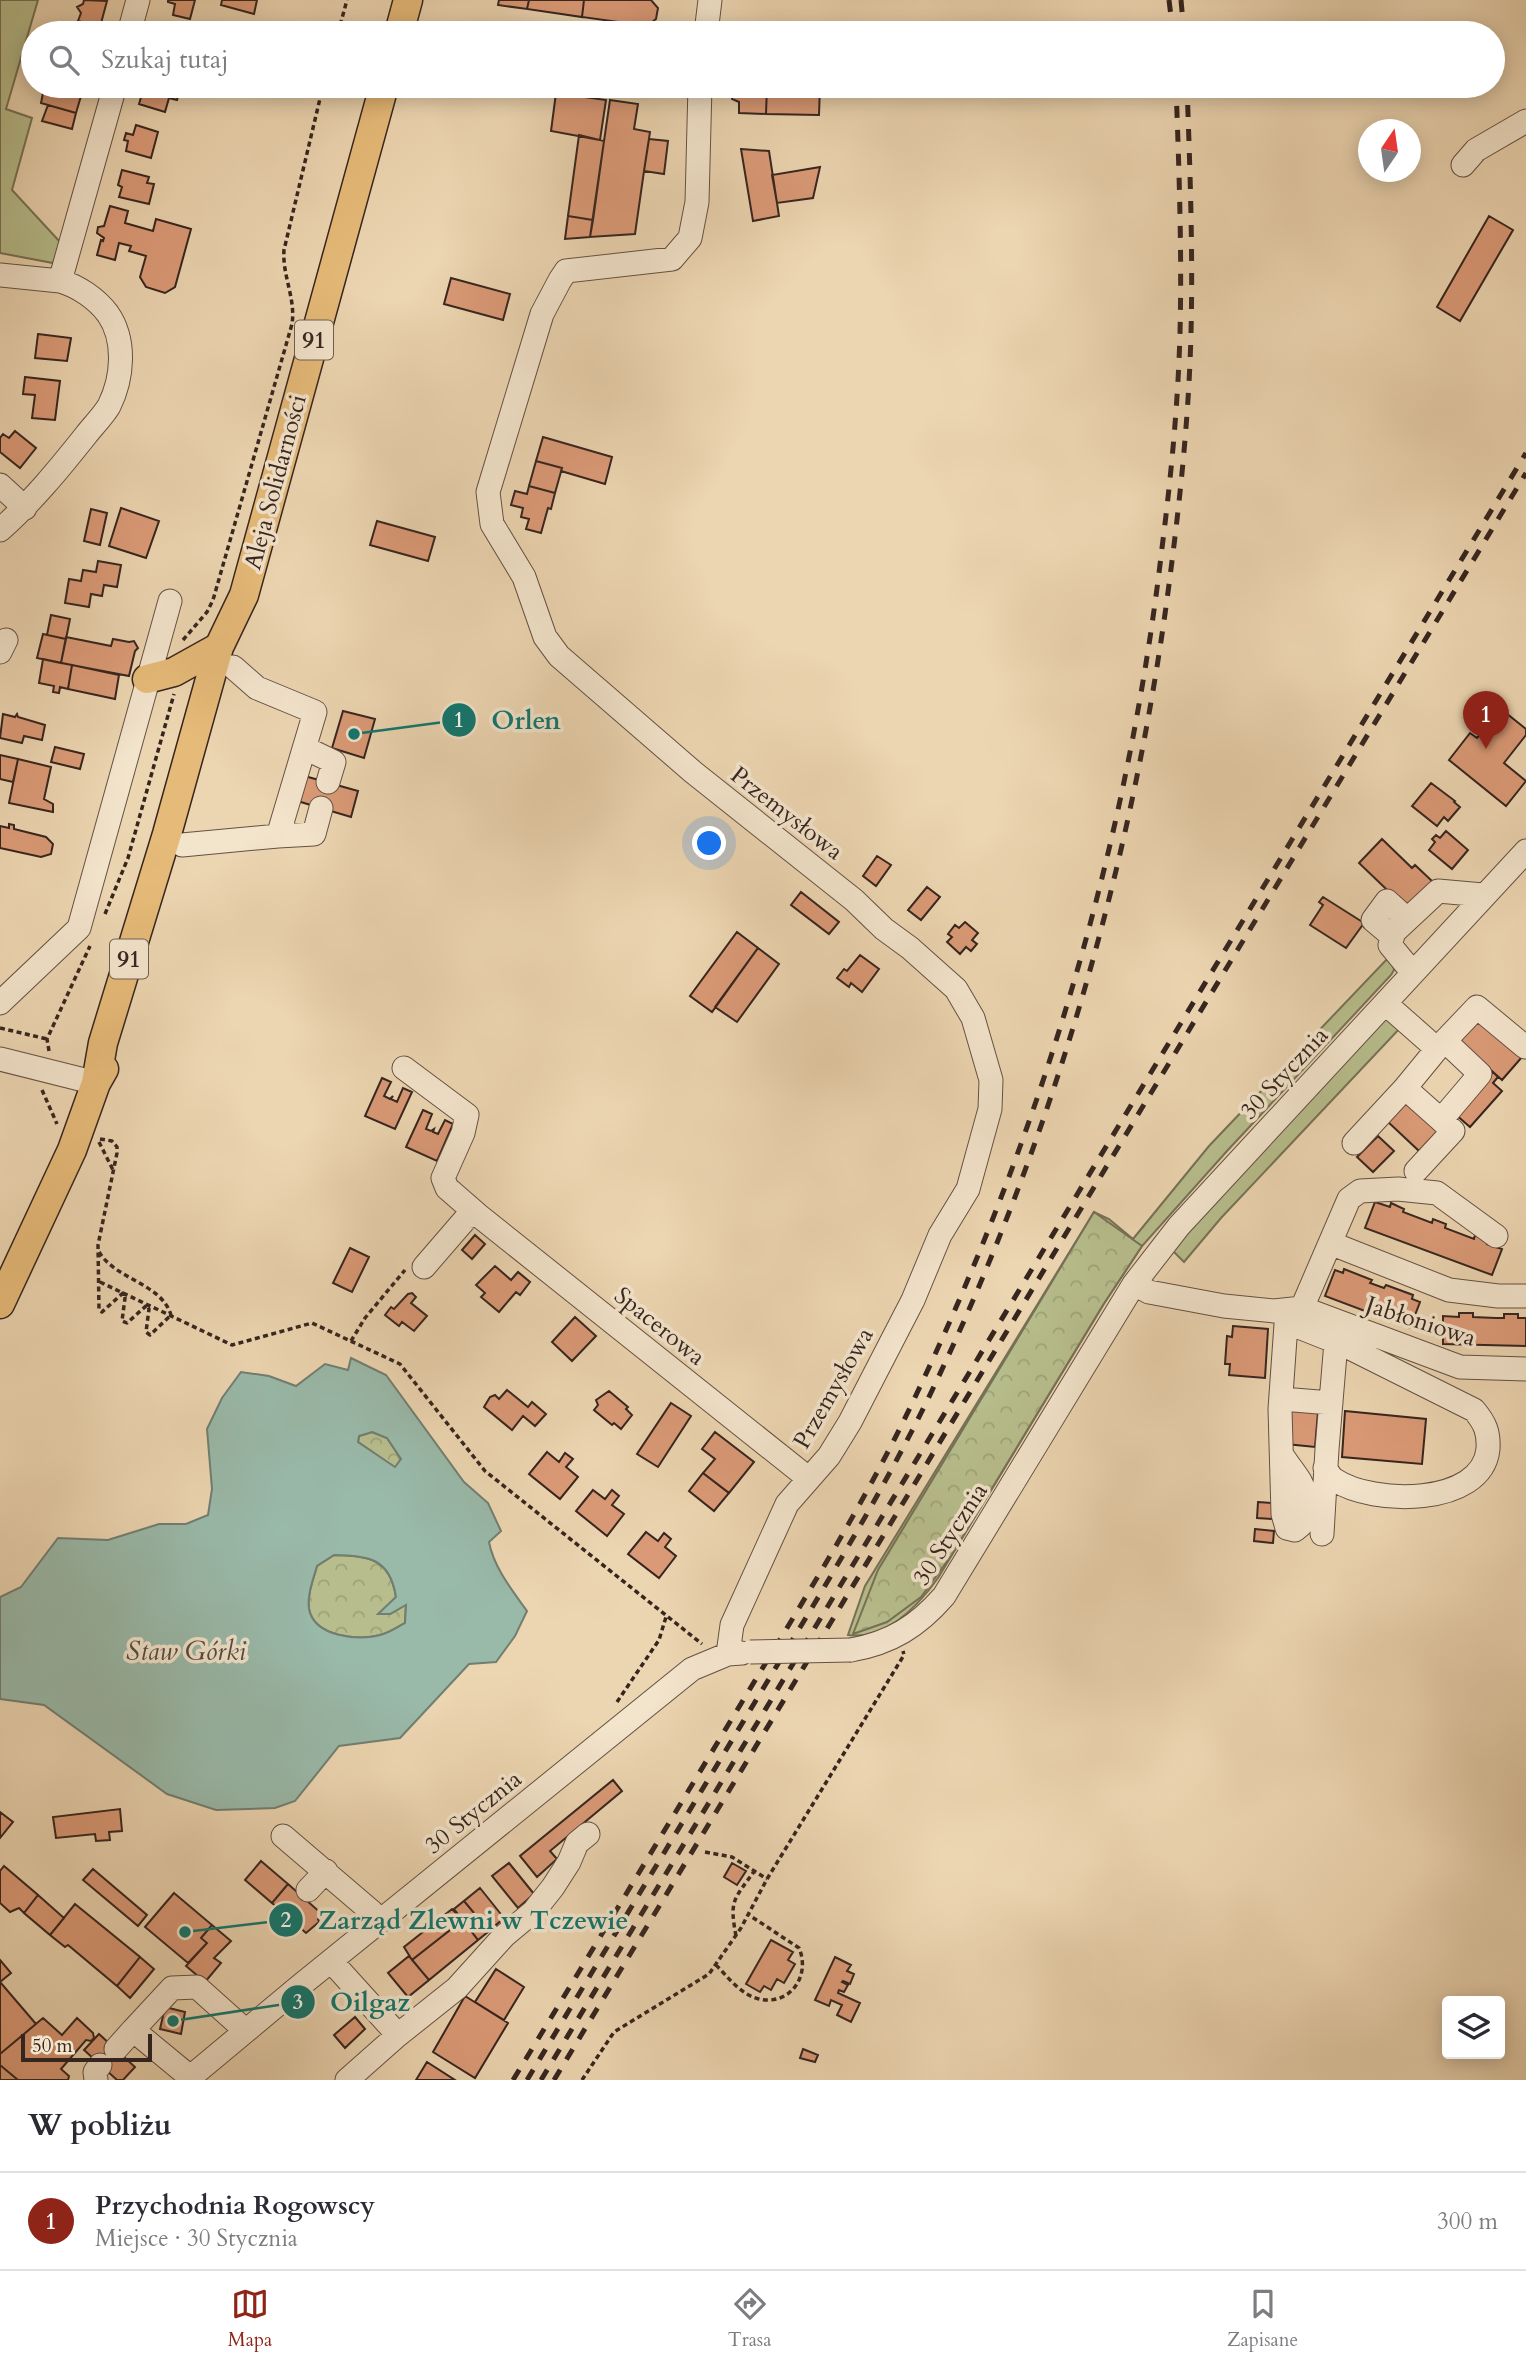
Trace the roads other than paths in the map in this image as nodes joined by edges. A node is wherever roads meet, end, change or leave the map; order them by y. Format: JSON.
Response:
{"nodes":[{"id":1,"x":138,"y":0,"type":"edge"},
{"id":2,"x":408,"y":0,"type":"edge"},
{"id":3,"x":710,"y":0,"type":"edge"},
{"id":4,"x":133,"y":21,"type":"edge"},
{"id":5,"x":402,"y":21,"type":"edge"},
{"id":6,"x":707,"y":21,"type":"edge"},
{"id":7,"x":112,"y":98,"type":"edge"},
{"id":8,"x":381,"y":98,"type":"edge"},
{"id":9,"x":701,"y":98,"type":"edge"},
{"id":10,"x":1526,"y":121,"type":"edge"},
{"id":11,"x":1463,"y":165,"type":"dead end"},
{"id":12,"x":0,"y":275,"type":"edge"},
{"id":13,"x":60,"y":281,"type":"junction"},
{"id":14,"x":0,"y":485,"type":"edge"},
{"id":15,"x":24,"y":508,"type":"junction"},
{"id":16,"x":0,"y":530,"type":"edge"},
{"id":17,"x":170,"y":601,"type":"dead end"},
{"id":18,"x":226,"y":657,"type":"junction"},
{"id":19,"x":147,"y":680,"type":"junction"},
{"id":20,"x":304,"y":748,"type":"junction"},
{"id":21,"x":328,"y":782,"type":"dead end"},
{"id":22,"x":321,"y":808,"type":"dead end"},
{"id":23,"x":278,"y":836,"type":"junction"},
{"id":24,"x":182,"y":845,"type":"junction"},
{"id":25,"x":1526,"y":851,"type":"edge"},
{"id":26,"x":1483,"y":895,"type":"junction"},
{"id":27,"x":1413,"y":973,"type":"junction"},
{"id":28,"x":0,"y":1003,"type":"edge"},
{"id":29,"x":1386,"y":1003,"type":"junction"},
{"id":30,"x":1441,"y":1045,"type":"junction"},
{"id":31,"x":1525,"y":1047,"type":"edge"},
{"id":32,"x":0,"y":1059,"type":"edge"},
{"id":33,"x":404,"y":1068,"type":"dead end"},
{"id":34,"x":96,"y":1083,"type":"junction"},
{"id":35,"x":1405,"y":1088,"type":"junction"},
{"id":36,"x":1441,"y":1120,"type":"junction"},
{"id":37,"x":1354,"y":1143,"type":"dead end"},
{"id":38,"x":1416,"y":1171,"type":"dead end"},
{"id":39,"x":478,"y":1214,"type":"junction"},
{"id":40,"x":1496,"y":1236,"type":"dead end"},
{"id":41,"x":1330,"y":1243,"type":"junction"},
{"id":42,"x":416,"y":1267,"type":"road end"},
{"id":43,"x":1134,"y":1284,"type":"junction"},
{"id":44,"x":1526,"y":1296,"type":"edge"},
{"id":45,"x":0,"y":1304,"type":"edge"},
{"id":46,"x":1292,"y":1313,"type":"junction"},
{"id":47,"x":1336,"y":1342,"type":"junction"},
{"id":48,"x":1526,"y":1369,"type":"edge"},
{"id":49,"x":1294,"y":1400,"type":"dead end"},
{"id":50,"x":1331,"y":1403,"type":"junction"},
{"id":51,"x":1282,"y":1455,"type":"dead end"},
{"id":52,"x":1325,"y":1468,"type":"junction"},
{"id":53,"x":808,"y":1478,"type":"junction"},
{"id":54,"x":1322,"y":1534,"type":"dead end"},
{"id":55,"x":739,"y":1653,"type":"junction"},
{"id":56,"x":588,"y":1834,"type":"dead end"},
{"id":57,"x":283,"y":1836,"type":"dead end"},
{"id":58,"x":326,"y":1871,"type":"junction"},
{"id":59,"x":308,"y":1890,"type":"dead end"},
{"id":60,"x":372,"y":1912,"type":"dead end"},
{"id":61,"x":331,"y":1961,"type":"junction"},
{"id":62,"x":133,"y":2030,"type":"junction"},
{"id":63,"x":245,"y":2030,"type":"junction"},
{"id":64,"x":398,"y":2035,"type":"junction"},
{"id":65,"x":104,"y":2065,"type":"edge"},
{"id":66,"x":189,"y":2079,"type":"edge"},
{"id":67,"x":347,"y":2080,"type":"edge"}],
"edges":[{"from":1,"to":4,"type":"street"},
{"from":2,"to":5,"type":"main road"},
{"from":3,"to":6,"type":"street"},
{"from":7,"to":13,"type":"street"},
{"from":8,"to":18,"type":"main road","name":"Aleja Solidarności","number":"91"},
{"from":9,"to":53,"type":"street","name":"Przemysłowa"},
{"from":10,"to":11,"type":"street"},
{"from":12,"to":13,"type":"street"},
{"from":13,"to":15,"type":"street"},
{"from":14,"to":15,"type":"street"},
{"from":15,"to":16,"type":"street"},
{"from":17,"to":19,"type":"street"},
{"from":18,"to":19,"type":"main road"},
{"from":18,"to":20,"type":"street"},
{"from":18,"to":24,"type":"main road","name":"Aleja Solidarności","number":"91"},
{"from":18,"to":34,"type":"main road","name":"Aleja Solidarności","number":"91"},
{"from":19,"to":28,"type":"street"},
{"from":20,"to":21,"type":"street"},
{"from":20,"to":23,"type":"street"},
{"from":22,"to":23,"type":"street"},
{"from":23,"to":24,"type":"street"},
{"from":24,"to":34,"type":"main road","name":"Aleja Solidarności","number":"91"},
{"from":25,"to":26,"type":"street","name":"30 Stycznia"},
{"from":26,"to":27,"type":"street","name":"30 Stycznia"},
{"from":26,"to":27,"type":"street"},
{"from":27,"to":29,"type":"street","name":"30 Stycznia"},
{"from":29,"to":30,"type":"street"},
{"from":29,"to":43,"type":"street","name":"30 Stycznia"},
{"from":30,"to":31,"type":"street"},
{"from":30,"to":35,"type":"street"},
{"from":30,"to":36,"type":"street"},
{"from":32,"to":34,"type":"street"},
{"from":33,"to":39,"type":"street","name":"Spacerowa"},
{"from":34,"to":45,"type":"main road","name":"Aleja Solidarności","number":"91"},
{"from":35,"to":36,"type":"street"},
{"from":35,"to":37,"type":"street"},
{"from":36,"to":38,"type":"street"},
{"from":39,"to":42,"type":"street"},
{"from":39,"to":53,"type":"street","name":"Spacerowa"},
{"from":40,"to":41,"type":"street"},
{"from":41,"to":44,"type":"street","name":"Jabłoniowa"},
{"from":41,"to":46,"type":"street"},
{"from":43,"to":46,"type":"street","name":"Jabłoniowa"},
{"from":43,"to":55,"type":"street","name":"30 Stycznia","bridge":true},
{"from":46,"to":47,"type":"street"},
{"from":46,"to":48,"type":"street","name":"Jabłoniowa"},
{"from":46,"to":51,"type":"street"},
{"from":47,"to":50,"type":"street"},
{"from":47,"to":52,"type":"street"},
{"from":49,"to":50,"type":"street"},
{"from":50,"to":52,"type":"street"},
{"from":52,"to":54,"type":"street"},
{"from":53,"to":55,"type":"street","name":"Przemysłowa"},
{"from":55,"to":61,"type":"street","name":"30 Stycznia"},
{"from":56,"to":64,"type":"street"},
{"from":57,"to":58,"type":"street"},
{"from":58,"to":59,"type":"street"},
{"from":58,"to":60,"type":"street"},
{"from":61,"to":63,"type":"street","name":"30 Stycznia"},
{"from":61,"to":64,"type":"street"},
{"from":62,"to":63,"type":"street"},
{"from":62,"to":65,"type":"street"},
{"from":62,"to":66,"type":"street"},
{"from":63,"to":66,"type":"street","name":"30 Stycznia"},
{"from":64,"to":67,"type":"street"}]}
